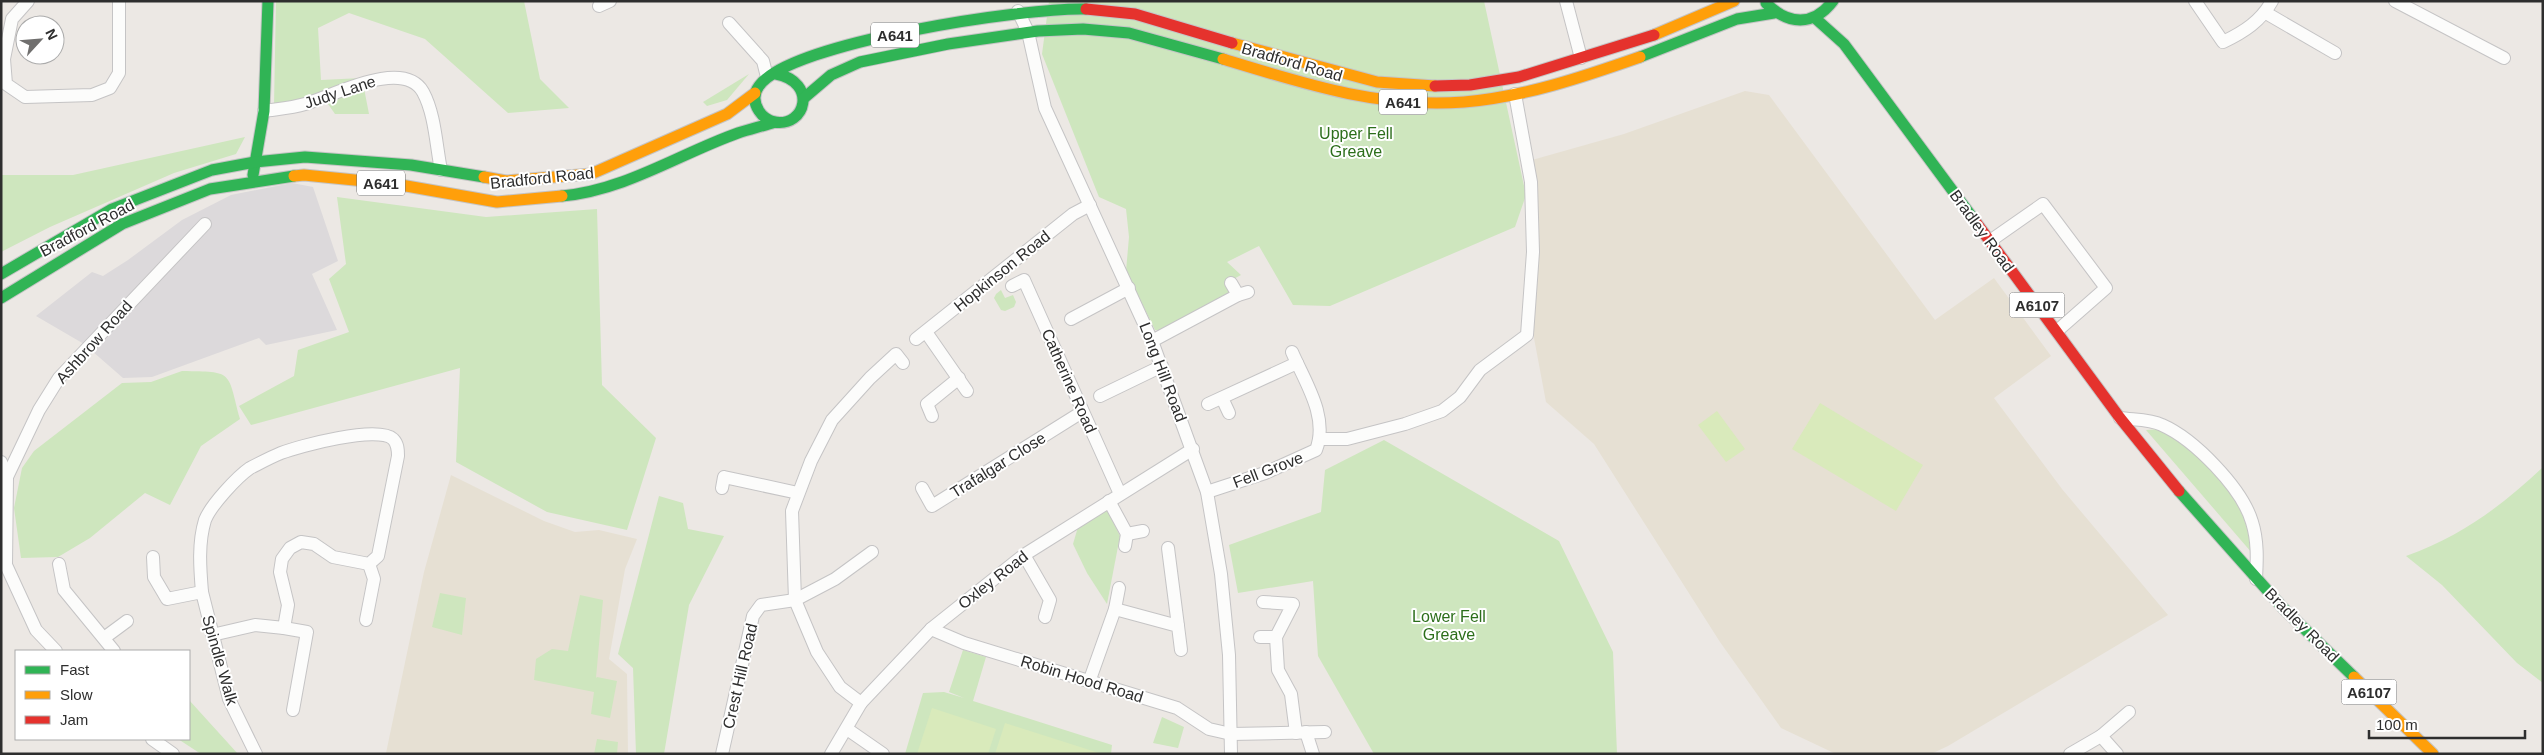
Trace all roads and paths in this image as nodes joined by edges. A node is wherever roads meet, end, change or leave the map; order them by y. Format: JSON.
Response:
{"nodes":[{"id":1,"x":28,"y":1,"type":"edge"},
{"id":2,"x":119,"y":1,"type":"edge"},
{"id":3,"x":268,"y":1,"type":"edge"},
{"id":4,"x":1566,"y":1,"type":"edge"},
{"id":5,"x":1734,"y":1,"type":"edge"},
{"id":6,"x":1765,"y":1,"type":"edge"},
{"id":7,"x":2195,"y":1,"type":"edge"},
{"id":8,"x":2395,"y":1,"type":"edge"},
{"id":9,"x":1831,"y":4,"type":"edge"},
{"id":10,"x":1049,"y":5,"type":"edge"},
{"id":11,"x":2269,"y":7,"type":"edge"},
{"id":12,"x":1018,"y":11,"type":"junction"},
{"id":13,"x":1774,"y":13,"type":"junction"},
{"id":14,"x":1815,"y":18,"type":"junction"},
{"id":15,"x":730,"y":23,"type":"dead end"},
{"id":16,"x":1028,"y":32,"type":"junction"},
{"id":17,"x":1844,"y":44,"type":"junction"},
{"id":18,"x":2335,"y":53,"type":"dead end"},
{"id":19,"x":1581,"y":58,"type":"junction"},
{"id":20,"x":2504,"y":58,"type":"dead end"},
{"id":21,"x":771,"y":75,"type":"junction"},
{"id":22,"x":755,"y":93,"type":"junction"},
{"id":23,"x":1516,"y":94,"type":"junction"},
{"id":24,"x":804,"y":98,"type":"junction"},
{"id":25,"x":264,"y":111,"type":"junction"},
{"id":26,"x":775,"y":122,"type":"junction"},
{"id":27,"x":305,"y":157,"type":"junction"},
{"id":28,"x":255,"y":162,"type":"junction"},
{"id":29,"x":440,"y":170,"type":"junction"},
{"id":30,"x":304,"y":175,"type":"junction"},
{"id":31,"x":252,"y":181,"type":"junction"},
{"id":32,"x":1090,"y":205,"type":"junction"},
{"id":33,"x":205,"y":224,"type":"dead end"},
{"id":34,"x":1990,"y":241,"type":"junction"},
{"id":35,"x":1,"y":274,"type":"edge"},
{"id":36,"x":1232,"y":283,"type":"dead end"},
{"id":37,"x":1012,"y":286,"type":"dead end"},
{"id":38,"x":1129,"y":288,"type":"junction"},
{"id":39,"x":1,"y":298,"type":"edge"},
{"id":40,"x":1077,"y":311,"type":"dead end"},
{"id":41,"x":2057,"y":330,"type":"junction"},
{"id":42,"x":1152,"y":341,"type":"junction"},
{"id":43,"x":903,"y":363,"type":"dead end"},
{"id":44,"x":1162,"y":366,"type":"junction"},
{"id":45,"x":959,"y":378,"type":"junction"},
{"id":46,"x":967,"y":390,"type":"dead end"},
{"id":47,"x":1100,"y":396,"type":"dead end"},
{"id":48,"x":1222,"y":398,"type":"junction"},
{"id":49,"x":1208,"y":404,"type":"dead end"},
{"id":50,"x":1082,"y":412,"type":"junction"},
{"id":51,"x":1229,"y":413,"type":"dead end"},
{"id":52,"x":932,"y":416,"type":"dead end"},
{"id":53,"x":2120,"y":418,"type":"junction"},
{"id":54,"x":1320,"y":439,"type":"junction"},
{"id":55,"x":1193,"y":449,"type":"junction"},
{"id":56,"x":1,"y":462,"type":"edge"},
{"id":57,"x":7,"y":477,"type":"junction"},
{"id":58,"x":724,"y":477,"type":"dead end"},
{"id":59,"x":922,"y":488,"type":"dead end"},
{"id":60,"x":1207,"y":492,"type":"junction"},
{"id":61,"x":798,"y":493,"type":"junction"},
{"id":62,"x":1115,"y":497,"type":"junction"},
{"id":63,"x":1143,"y":531,"type":"dead end"},
{"id":64,"x":1168,"y":548,"type":"dead end"},
{"id":65,"x":1024,"y":554,"type":"junction"},
{"id":66,"x":153,"y":557,"type":"dead end"},
{"id":67,"x":867,"y":561,"type":"dead end"},
{"id":68,"x":59,"y":564,"type":"dead end"},
{"id":69,"x":369,"y":564,"type":"junction"},
{"id":70,"x":4,"y":567,"type":"edge"},
{"id":71,"x":2256,"y":579,"type":"junction"},
{"id":72,"x":1119,"y":588,"type":"dead end"},
{"id":73,"x":202,"y":592,"type":"junction"},
{"id":74,"x":796,"y":600,"type":"junction"},
{"id":75,"x":1263,"y":602,"type":"dead end"},
{"id":76,"x":1115,"y":609,"type":"junction"},
{"id":77,"x":1045,"y":617,"type":"dead end"},
{"id":78,"x":366,"y":620,"type":"dead end"},
{"id":79,"x":127,"y":621,"type":"dead end"},
{"id":80,"x":1178,"y":626,"type":"junction"},
{"id":81,"x":284,"y":628,"type":"junction"},
{"id":82,"x":931,"y":629,"type":"junction"},
{"id":83,"x":212,"y":635,"type":"junction"},
{"id":84,"x":1260,"y":637,"type":"dead end"},
{"id":85,"x":1276,"y":637,"type":"junction"},
{"id":86,"x":104,"y":638,"type":"junction"},
{"id":87,"x":55,"y":650,"type":"edge"},
{"id":88,"x":113,"y":650,"type":"edge"},
{"id":89,"x":1182,"y":650,"type":"dead end"},
{"id":90,"x":1089,"y":682,"type":"junction"},
{"id":91,"x":861,"y":703,"type":"junction"},
{"id":92,"x":293,"y":710,"type":"dead end"},
{"id":93,"x":2129,"y":712,"type":"dead end"},
{"id":94,"x":847,"y":729,"type":"junction"},
{"id":95,"x":1301,"y":732,"type":"junction"},
{"id":96,"x":1325,"y":732,"type":"dead end"},
{"id":97,"x":1231,"y":734,"type":"junction"},
{"id":98,"x":2101,"y":736,"type":"junction"},
{"id":99,"x":154,"y":740,"type":"edge"},
{"id":100,"x":173,"y":754,"type":"edge"},
{"id":101,"x":256,"y":754,"type":"edge"},
{"id":102,"x":722,"y":754,"type":"edge"},
{"id":103,"x":831,"y":754,"type":"edge"},
{"id":104,"x":883,"y":754,"type":"edge"},
{"id":105,"x":1231,"y":754,"type":"edge"},
{"id":106,"x":1313,"y":754,"type":"edge"},
{"id":107,"x":2070,"y":754,"type":"edge"},
{"id":108,"x":2117,"y":754,"type":"edge"},
{"id":109,"x":2433,"y":754,"type":"edge"}],
"edges":[{"from":1,"to":2,"type":"street"},
{"from":3,"to":25,"type":"main road"},
{"from":4,"to":19,"type":"street"},
{"from":5,"to":19,"type":"main road","name":"Bradford Road","number":"A641"},
{"from":6,"to":13,"type":"main road"},
{"from":7,"to":11,"type":"street"},
{"from":8,"to":20,"type":"street"},
{"from":9,"to":14,"type":"main road"},
{"from":9,"to":17,"type":"main road","name":"Bradley Road","number":"A6107"},
{"from":10,"to":12,"type":"main road","name":"Bradford Road","number":"A641"},
{"from":10,"to":19,"type":"main road","name":"Bradford Road","number":"A641"},
{"from":11,"to":18,"type":"street"},
{"from":12,"to":16,"type":"street","name":"Long Hill Road"},
{"from":12,"to":21,"type":"main road","name":"Bradford Road","number":"A641"},
{"from":13,"to":14,"type":"main road","number":"A641"},
{"from":13,"to":23,"type":"main road","name":"Bradford Road","number":"A641"},
{"from":14,"to":17,"type":"main road","name":"Bradley Road","number":"A6107"},
{"from":15,"to":21,"type":"street"},
{"from":16,"to":23,"type":"main road","name":"Bradford Road","number":"A641"},
{"from":16,"to":24,"type":"main road","name":"Bradford Road","number":"A641"},
{"from":16,"to":32,"type":"street","name":"Long Hill Road"},
{"from":17,"to":34,"type":"main road","name":"Bradley Road","number":"A6107"},
{"from":21,"to":22,"type":"main road","name":"Bradford Road"},
{"from":21,"to":24,"type":"main road"},
{"from":22,"to":26,"type":"main road"},
{"from":22,"to":29,"type":"main road","name":"Bradford Road","number":"A641"},
{"from":23,"to":54,"type":"street","name":"Fell Grove"},
{"from":24,"to":26,"type":"main road","name":"Bradford Road"},
{"from":25,"to":28,"type":"main road"},
{"from":25,"to":29,"type":"street","name":"Judy Lane"},
{"from":26,"to":30,"type":"main road","name":"Bradford Road","number":"A641"},
{"from":27,"to":28,"type":"main road","name":"Bradford Road","number":"A641"},
{"from":27,"to":29,"type":"main road","name":"Bradford Road","number":"A641"},
{"from":27,"to":30,"type":"main road"},
{"from":28,"to":31,"type":"main road"},
{"from":28,"to":35,"type":"main road","name":"Bradford Road","number":"A641"},
{"from":30,"to":31,"type":"main road","name":"Bradford Road","number":"A641"},
{"from":31,"to":39,"type":"main road","name":"Bradford Road","number":"A641"},
{"from":32,"to":38,"type":"street","name":"Long Hill Road"},
{"from":32,"to":45,"type":"street","name":"Hopkinson Road"},
{"from":33,"to":57,"type":"street","name":"Ashbrow Road"},
{"from":34,"to":41,"type":"main road","name":"Bradley Road","number":"A6107"},
{"from":34,"to":41,"type":"street"},
{"from":36,"to":42,"type":"street"},
{"from":37,"to":50,"type":"street","name":"Catherine Road"},
{"from":38,"to":40,"type":"street"},
{"from":38,"to":42,"type":"street","name":"Long Hill Road"},
{"from":41,"to":53,"type":"main road","name":"Bradley Road","number":"A6107"},
{"from":42,"to":44,"type":"street","name":"Long Hill Road"},
{"from":43,"to":61,"type":"street"},
{"from":44,"to":47,"type":"street"},
{"from":44,"to":55,"type":"street","name":"Long Hill Road"},
{"from":45,"to":46,"type":"street"},
{"from":45,"to":52,"type":"street"},
{"from":48,"to":49,"type":"street","name":"Fell Grove"},
{"from":48,"to":51,"type":"street"},
{"from":48,"to":54,"type":"street","name":"Fell Grove"},
{"from":50,"to":59,"type":"street","name":"Trafalgar Close"},
{"from":50,"to":62,"type":"street","name":"Catherine Road"},
{"from":53,"to":71,"type":"main road","name":"Bradley Road","number":"A6107"},
{"from":53,"to":71,"type":"street","name":"Bradley Road"},
{"from":54,"to":60,"type":"street","name":"Fell Grove"},
{"from":55,"to":60,"type":"street","name":"Long Hill Road"},
{"from":55,"to":62,"type":"street","name":"Oxley Road"},
{"from":56,"to":57,"type":"street","name":"Ashbrow Road"},
{"from":57,"to":70,"type":"street","name":"Ashbrow Road"},
{"from":58,"to":61,"type":"street"},
{"from":60,"to":97,"type":"street","name":"Long Hill Road"},
{"from":61,"to":74,"type":"street"},
{"from":62,"to":63,"type":"street","name":"Catherine Road"},
{"from":62,"to":65,"type":"street","name":"Oxley Road"},
{"from":64,"to":80,"type":"street"},
{"from":65,"to":77,"type":"street"},
{"from":65,"to":82,"type":"street","name":"Oxley Road"},
{"from":66,"to":73,"type":"street","name":"Spindle Walk"},
{"from":67,"to":74,"type":"street"},
{"from":68,"to":86,"type":"street"},
{"from":69,"to":73,"type":"street","name":"Spindle Walk"},
{"from":69,"to":78,"type":"street"},
{"from":69,"to":81,"type":"street"},
{"from":70,"to":87,"type":"street","name":"Ashbrow Road"},
{"from":71,"to":109,"type":"main road","name":"Bradley Road","number":"A6107"},
{"from":72,"to":76,"type":"street"},
{"from":73,"to":83,"type":"street","name":"Spindle Walk"},
{"from":74,"to":91,"type":"street"},
{"from":74,"to":102,"type":"street","name":"Crest Hill Road"},
{"from":75,"to":85,"type":"street"},
{"from":76,"to":80,"type":"street"},
{"from":76,"to":90,"type":"street"},
{"from":79,"to":86,"type":"street"},
{"from":80,"to":89,"type":"street"},
{"from":81,"to":83,"type":"street"},
{"from":81,"to":92,"type":"street"},
{"from":82,"to":90,"type":"street","name":"Robin Hood Road"},
{"from":82,"to":91,"type":"street","name":"Oxley Road"},
{"from":83,"to":101,"type":"street","name":"Spindle Walk"},
{"from":84,"to":85,"type":"street"},
{"from":85,"to":95,"type":"street"},
{"from":86,"to":88,"type":"street"},
{"from":90,"to":97,"type":"street","name":"Robin Hood Road"},
{"from":91,"to":94,"type":"street","name":"Oxley Road"},
{"from":93,"to":98,"type":"street"},
{"from":94,"to":103,"type":"street","name":"Oxley Road"},
{"from":94,"to":104,"type":"street"},
{"from":95,"to":96,"type":"street","name":"Robin Hood Road"},
{"from":95,"to":97,"type":"street","name":"Robin Hood Road"},
{"from":95,"to":106,"type":"street"},
{"from":97,"to":105,"type":"street","name":"Long Hill Road"},
{"from":98,"to":107,"type":"street"},
{"from":98,"to":108,"type":"street"},
{"from":99,"to":100,"type":"street"}]}
